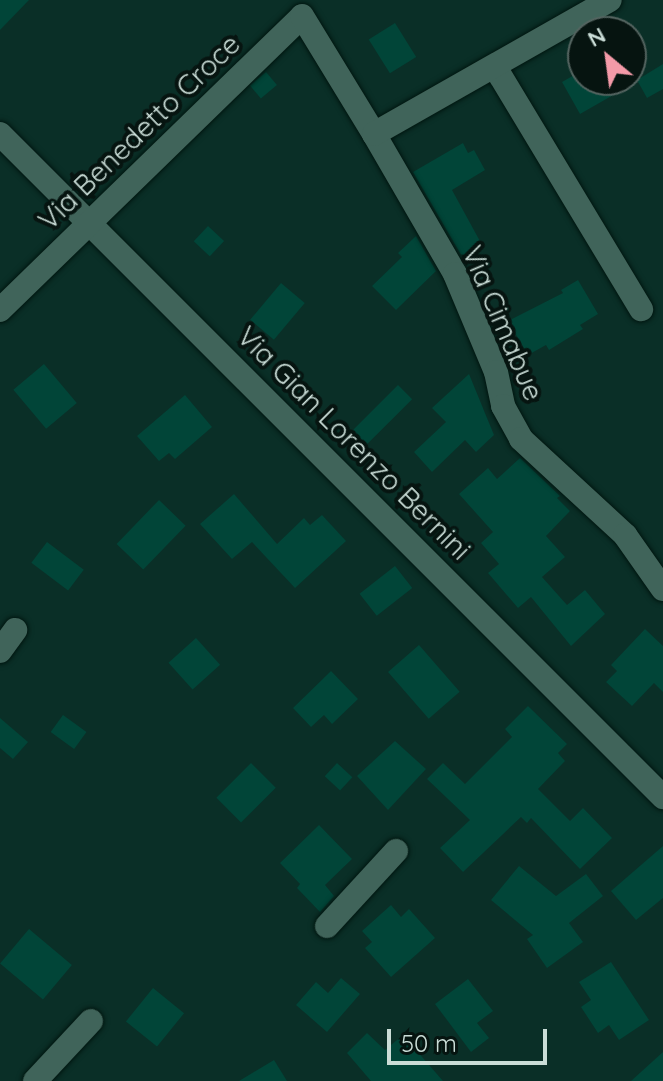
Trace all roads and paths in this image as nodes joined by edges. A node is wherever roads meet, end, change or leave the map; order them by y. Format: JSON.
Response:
{"nodes":[{"id":1,"x":610,"y":0,"type":"edge"},
{"id":2,"x":296,"y":8,"type":"edge"},
{"id":3,"x":495,"y":67,"type":"junction"},
{"id":4,"x":0,"y":134,"type":"edge"},
{"id":5,"x":374,"y":134,"type":"junction"},
{"id":6,"x":90,"y":221,"type":"junction"},
{"id":7,"x":641,"y":309,"type":"dead end"},
{"id":8,"x":0,"y":310,"type":"edge"},
{"id":9,"x":663,"y":589,"type":"edge"},
{"id":10,"x":15,"y":630,"type":"dead end"},
{"id":11,"x":0,"y":651,"type":"edge"},
{"id":12,"x":663,"y":797,"type":"edge"},
{"id":13,"x":396,"y":851,"type":"dead end"},
{"id":14,"x":327,"y":926,"type":"dead end"},
{"id":15,"x":91,"y":1021,"type":"dead end"},
{"id":16,"x":35,"y":1081,"type":"edge"}],
"edges":[{"from":1,"to":3,"type":"street"},
{"from":2,"to":5,"type":"street","name":"Via Benedetto Croce"},
{"from":2,"to":6,"type":"street","name":"Via Benedetto Croce"},
{"from":3,"to":5,"type":"street"},
{"from":3,"to":7,"type":"street"},
{"from":4,"to":6,"type":"street","name":"Via Gian Lorenzo Bernini"},
{"from":5,"to":9,"type":"street","name":"Via Cimabue"},
{"from":6,"to":8,"type":"street","name":"Via Benedetto Croce"},
{"from":6,"to":12,"type":"street","name":"Via Gian Lorenzo Bernini"},
{"from":10,"to":11,"type":"street"},
{"from":13,"to":14,"type":"street"},
{"from":15,"to":16,"type":"street"}]}
